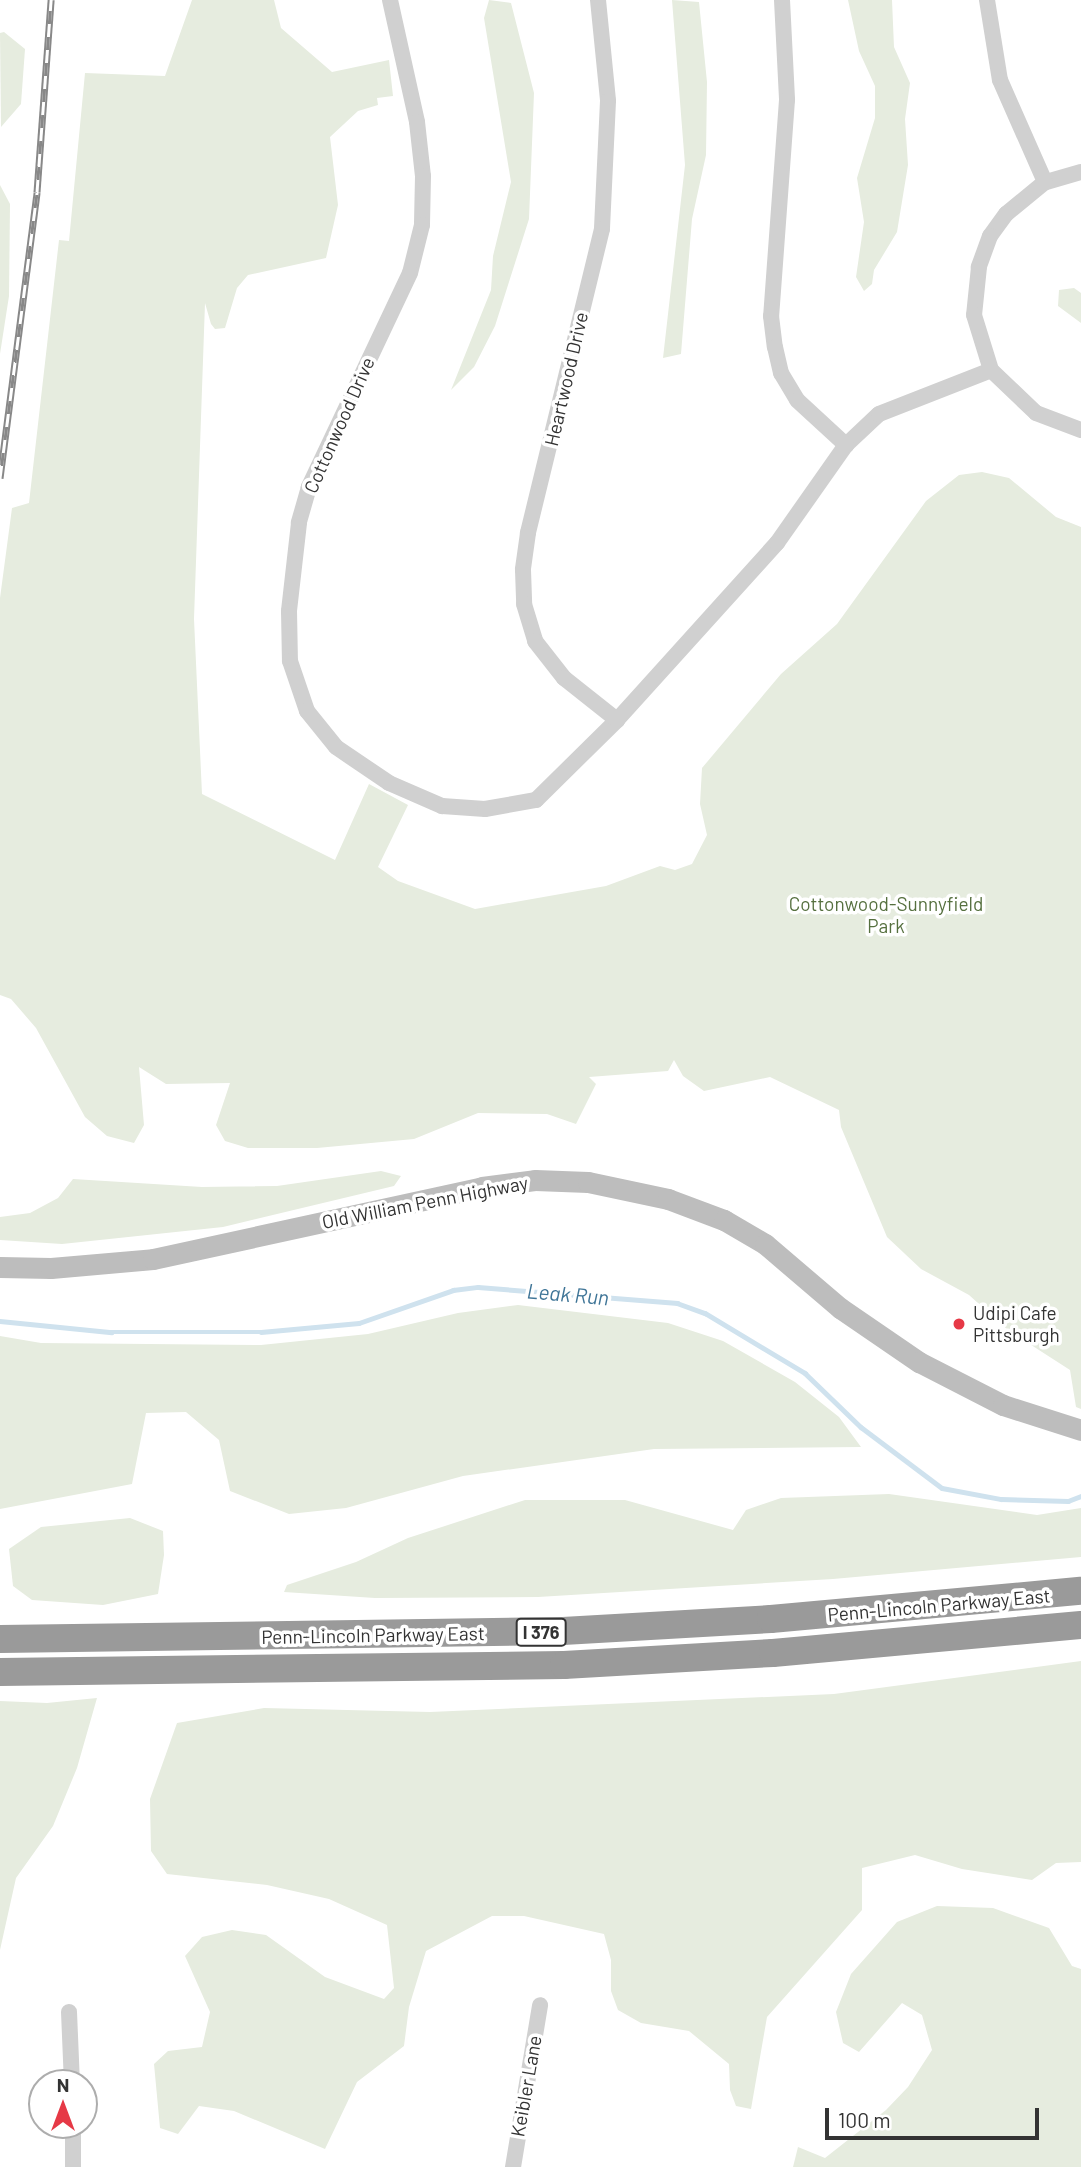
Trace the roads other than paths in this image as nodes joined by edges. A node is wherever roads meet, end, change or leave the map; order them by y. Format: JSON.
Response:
{"nodes":[{"id":1,"x":390,"y":0,"type":"edge"},
{"id":2,"x":598,"y":0,"type":"edge"},
{"id":3,"x":782,"y":0,"type":"edge"},
{"id":4,"x":987,"y":0,"type":"edge"},
{"id":5,"x":1081,"y":172,"type":"edge"},
{"id":6,"x":1045,"y":181,"type":"junction"},
{"id":7,"x":991,"y":370,"type":"junction"},
{"id":8,"x":1081,"y":429,"type":"edge"},
{"id":9,"x":846,"y":445,"type":"junction"},
{"id":10,"x":617,"y":720,"type":"junction"},
{"id":11,"x":0,"y":1267,"type":"edge"},
{"id":12,"x":1081,"y":1430,"type":"edge"},
{"id":13,"x":1081,"y":1591,"type":"edge"},
{"id":14,"x":1081,"y":1625,"type":"edge"},
{"id":15,"x":0,"y":1639,"type":"edge"},
{"id":16,"x":0,"y":1672,"type":"edge"},
{"id":17,"x":540,"y":2005,"type":"dead end"},
{"id":18,"x":69,"y":2012,"type":"dead end"},
{"id":19,"x":71,"y":2069,"type":"edge"},
{"id":20,"x":73,"y":2139,"type":"edge"},
{"id":21,"x":73,"y":2167,"type":"edge"},
{"id":22,"x":513,"y":2167,"type":"edge"}],
"edges":[{"from":1,"to":10,"type":"street","name":"Cottonwood Drive"},
{"from":2,"to":10,"type":"street","name":"Heartwood Drive"},
{"from":3,"to":9,"type":"street"},
{"from":4,"to":6,"type":"street"},
{"from":5,"to":6,"type":"street"},
{"from":6,"to":7,"type":"street"},
{"from":7,"to":8,"type":"street"},
{"from":7,"to":9,"type":"street","name":"Cottonwood Drive"},
{"from":9,"to":10,"type":"street","name":"Cottonwood Drive"},
{"from":11,"to":12,"type":"main road","name":"Old William Penn Highway"},
{"from":13,"to":15,"type":"highway","name":"Penn-Lincoln Parkway East","number":"I 376"},
{"from":14,"to":16,"type":"highway","name":"Penn-Lincoln Parkway East","number":"I 376"},
{"from":17,"to":22,"type":"street","name":"Keibler Lane"},
{"from":18,"to":19,"type":"street"},
{"from":20,"to":21,"type":"street"}]}
